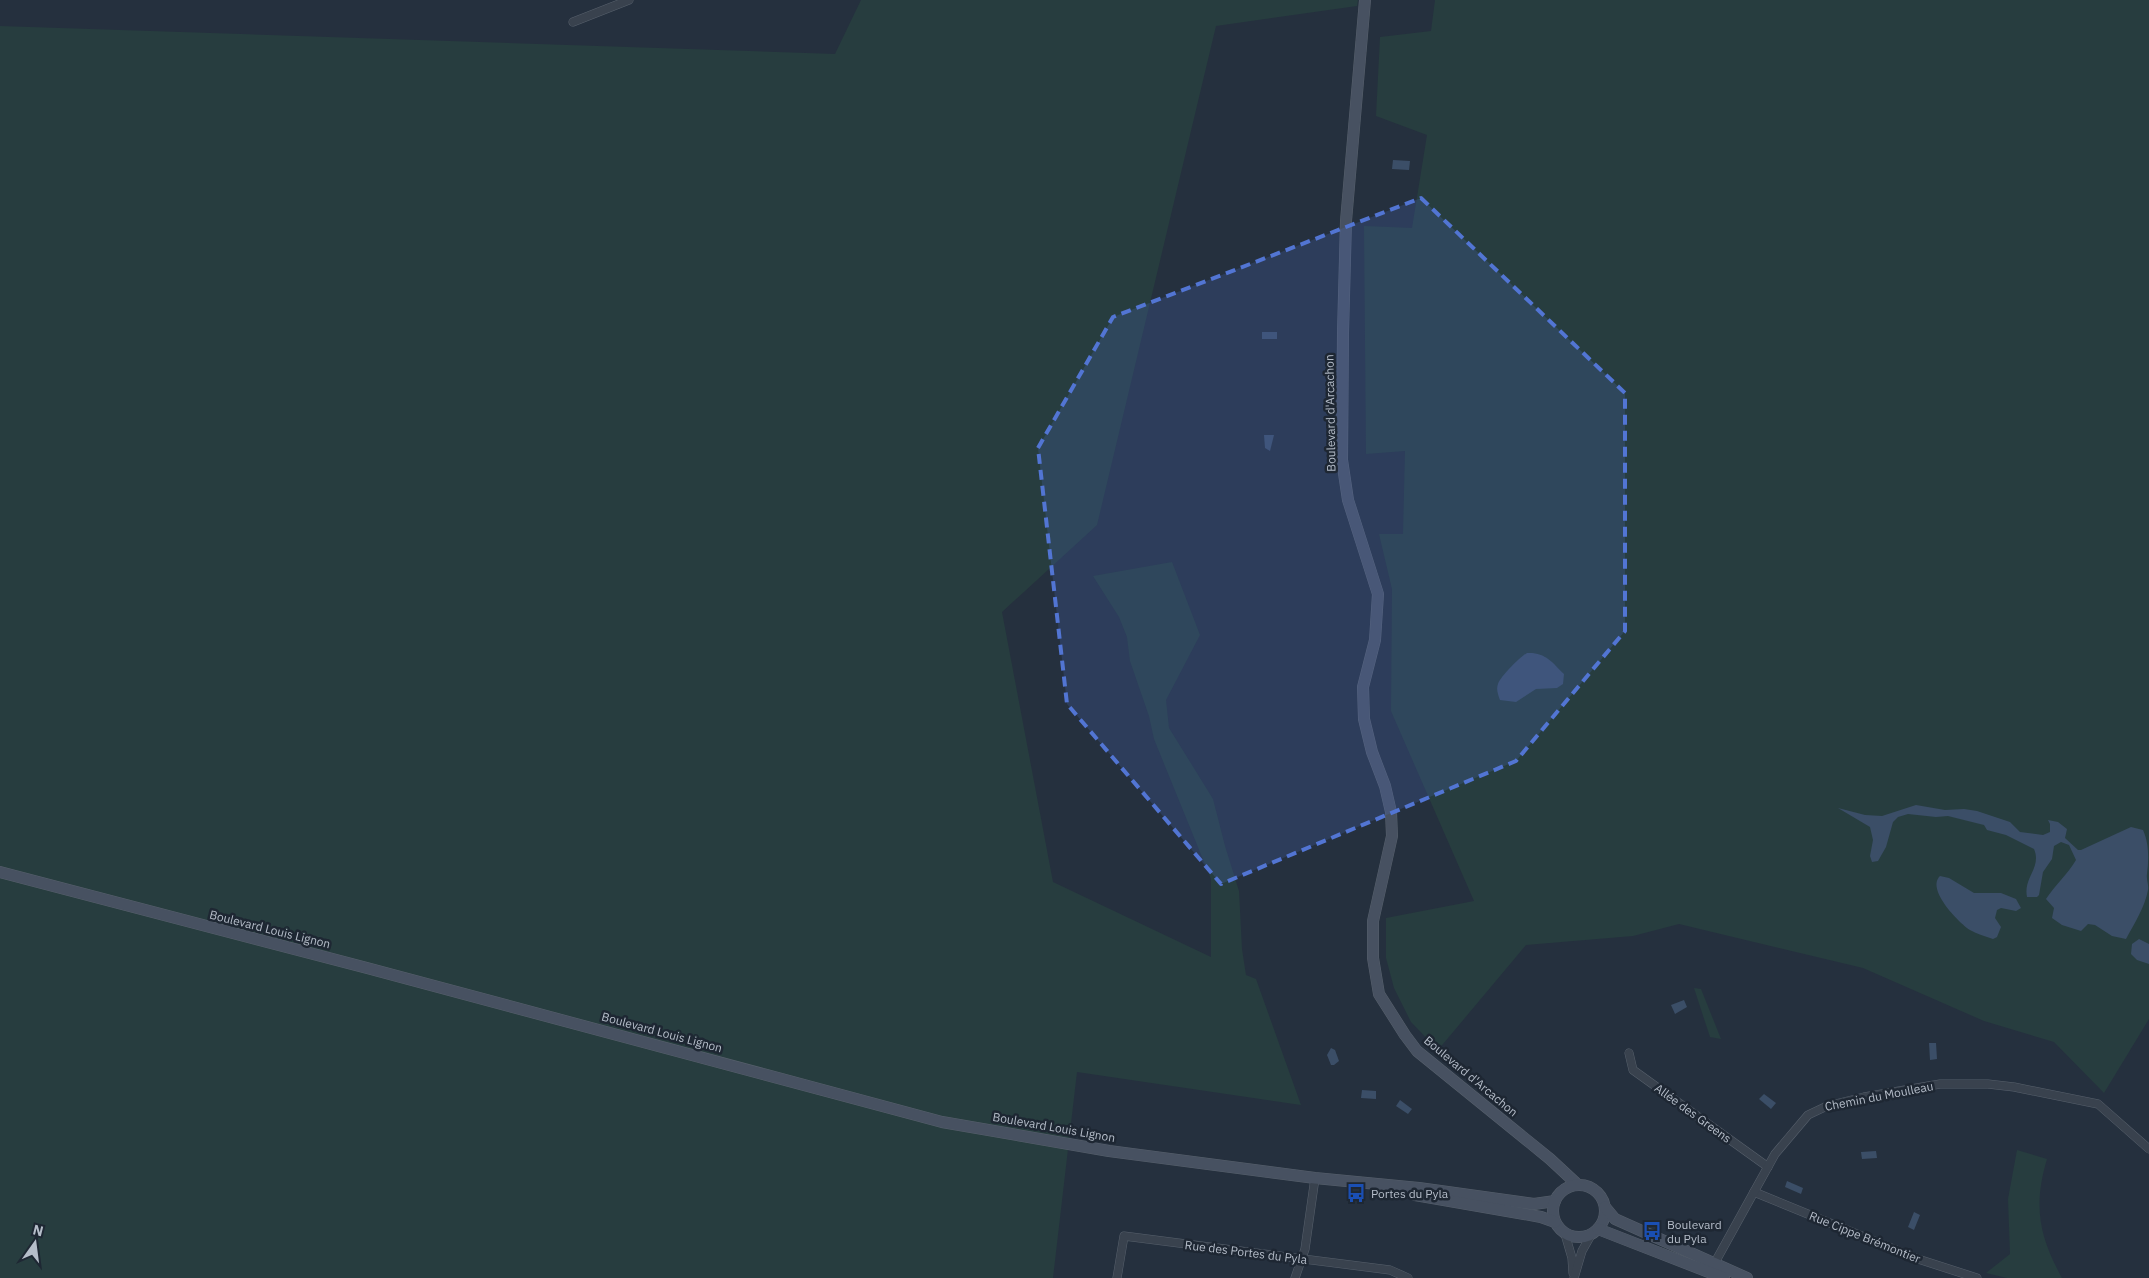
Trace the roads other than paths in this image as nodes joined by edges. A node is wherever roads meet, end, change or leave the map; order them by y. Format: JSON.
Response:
{"nodes":[{"id":1,"x":629,"y":0,"type":"edge"},
{"id":2,"x":1365,"y":0,"type":"edge"},
{"id":3,"x":573,"y":22,"type":"dead end"},
{"id":4,"x":0,"y":872,"type":"edge"},
{"id":5,"x":1629,"y":1053,"type":"dead end"},
{"id":6,"x":2149,"y":1149,"type":"edge"},
{"id":7,"x":1550,"y":1159,"type":"junction"},
{"id":8,"x":1768,"y":1167,"type":"junction"},
{"id":9,"x":1320,"y":1178,"type":"junction"},
{"id":10,"x":1578,"y":1185,"type":"junction"},
{"id":11,"x":1754,"y":1192,"type":"junction"},
{"id":12,"x":1557,"y":1198,"type":"junction"},
{"id":13,"x":1605,"y":1207,"type":"junction"},
{"id":14,"x":1555,"y":1222,"type":"junction"},
{"id":15,"x":1595,"y":1232,"type":"junction"},
{"id":16,"x":1565,"y":1234,"type":"junction"},
{"id":17,"x":1302,"y":1259,"type":"junction"},
{"id":18,"x":1712,"y":1268,"type":"junction"},
{"id":19,"x":1117,"y":1278,"type":"edge"},
{"id":20,"x":1296,"y":1278,"type":"edge"},
{"id":21,"x":1408,"y":1278,"type":"edge"},
{"id":22,"x":1573,"y":1278,"type":"edge"},
{"id":23,"x":1724,"y":1278,"type":"edge"},
{"id":24,"x":1748,"y":1278,"type":"edge"},
{"id":25,"x":1977,"y":1278,"type":"edge"}],
"edges":[{"from":1,"to":3,"type":"street"},
{"from":2,"to":7,"type":"main road","name":"Boulevard d'Arcachon"},
{"from":4,"to":9,"type":"main road","name":"Boulevard Louis Lignon"},
{"from":5,"to":8,"type":"street","name":"Allée des Greens"},
{"from":6,"to":8,"type":"street","name":"Chemin du Moulleau"},
{"from":7,"to":10,"type":"main road","name":"Boulevard d'Arcachon"},
{"from":7,"to":12,"type":"main road"},
{"from":8,"to":11,"type":"street","name":"Chemin du Moulleau"},
{"from":9,"to":12,"type":"main road"},
{"from":9,"to":14,"type":"main road"},
{"from":9,"to":17,"type":"street"},
{"from":10,"to":12,"type":"main road"},
{"from":10,"to":13,"type":"main road"},
{"from":11,"to":18,"type":"street","name":"Chemin du Moulleau"},
{"from":11,"to":25,"type":"street","name":"Rue Cippe Brémontier"},
{"from":12,"to":14,"type":"main road"},
{"from":13,"to":15,"type":"main road"},
{"from":13,"to":18,"type":"main road"},
{"from":14,"to":16,"type":"main road"},
{"from":15,"to":16,"type":"main road"},
{"from":15,"to":18,"type":"main road"},
{"from":15,"to":22,"type":"street"},
{"from":16,"to":22,"type":"street"},
{"from":17,"to":19,"type":"street","name":"Rue des Portes du Pyla"},
{"from":17,"to":20,"type":"street"},
{"from":17,"to":21,"type":"street","name":"Rue des Portes du Pyla"},
{"from":18,"to":23,"type":"main road"},
{"from":18,"to":24,"type":"main road"}]}
